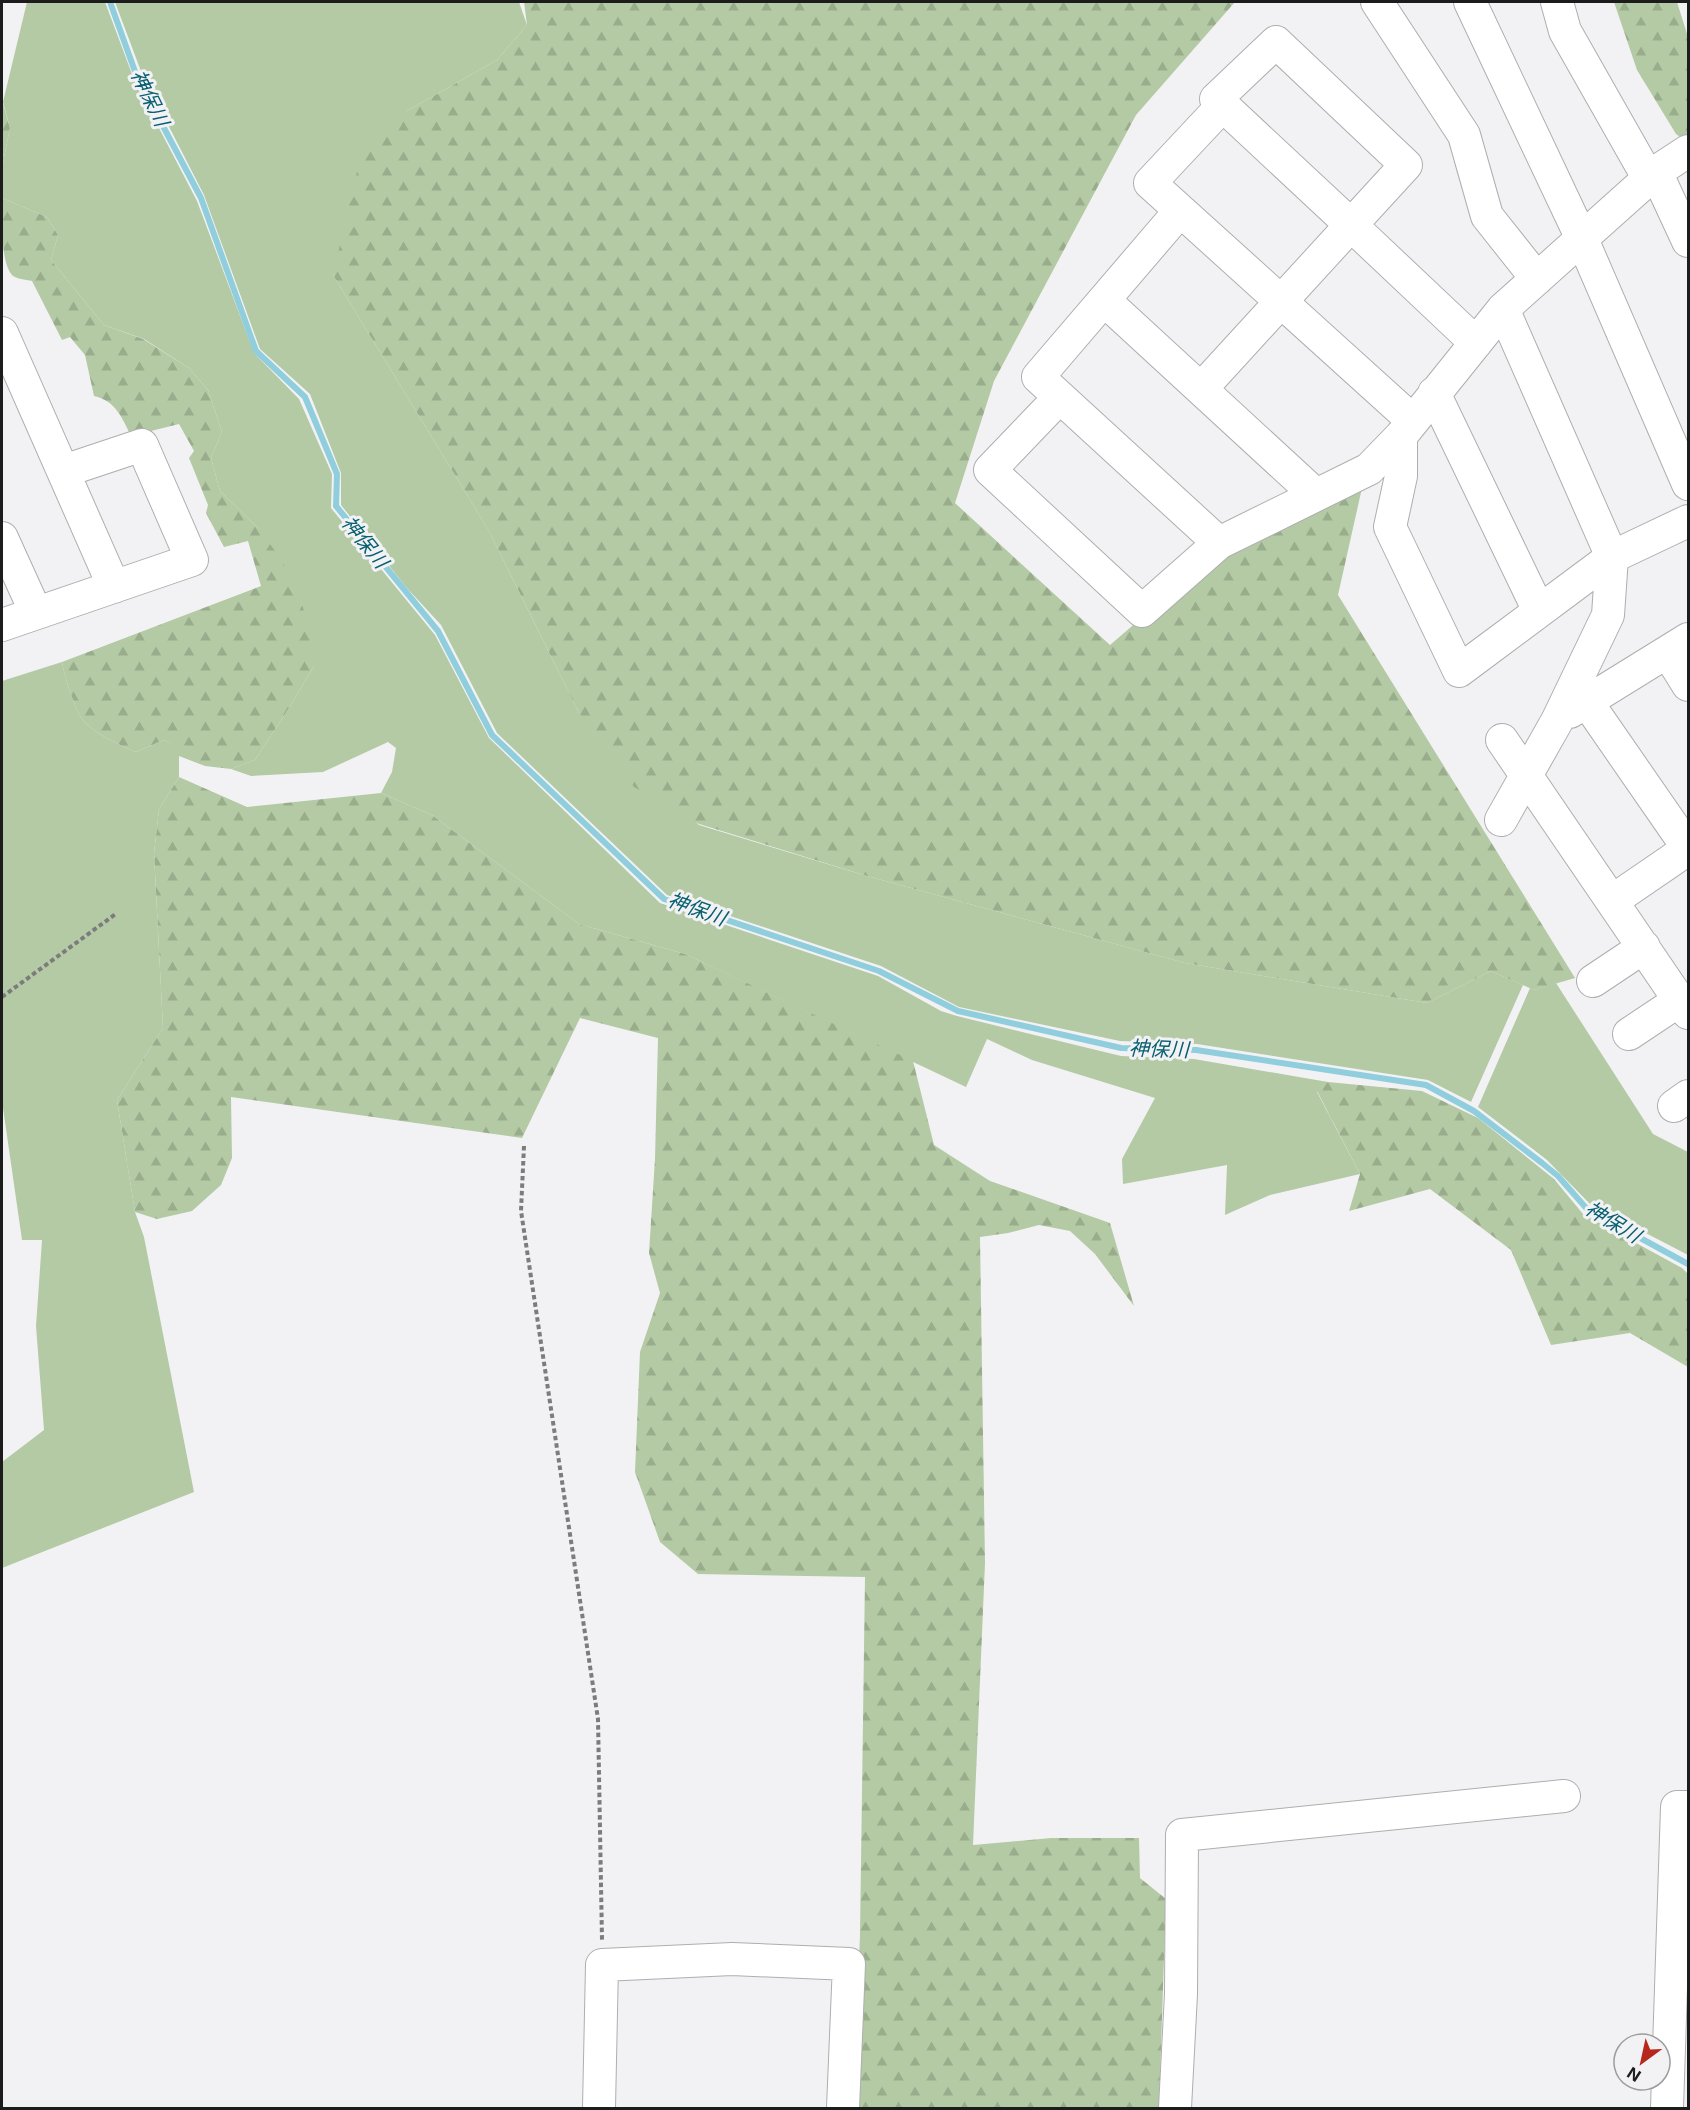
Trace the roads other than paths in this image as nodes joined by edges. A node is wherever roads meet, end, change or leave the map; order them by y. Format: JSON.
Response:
{"nodes":[{"id":1,"x":1377,"y":2,"type":"edge"},
{"id":2,"x":1470,"y":2,"type":"edge"},
{"id":3,"x":1557,"y":2,"type":"edge"},
{"id":4,"x":1223,"y":105,"type":"junction"},
{"id":5,"x":1689,"y":151,"type":"edge"},
{"id":6,"x":1652,"y":175,"type":"junction"},
{"id":7,"x":1180,"y":211,"type":"junction"},
{"id":8,"x":1351,"y":225,"type":"junction"},
{"id":9,"x":1582,"y":239,"type":"junction"},
{"id":10,"x":1689,"y":241,"type":"edge"},
{"id":11,"x":1537,"y":279,"type":"junction"},
{"id":12,"x":1104,"y":300,"type":"junction"},
{"id":13,"x":1281,"y":301,"type":"junction"},
{"id":14,"x":1503,"y":309,"type":"junction"},
{"id":15,"x":2,"y":333,"type":"edge"},
{"id":16,"x":1476,"y":343,"type":"junction"},
{"id":17,"x":1201,"y":389,"type":"junction"},
{"id":18,"x":1434,"y":393,"type":"junction"},
{"id":19,"x":1060,"y":397,"type":"junction"},
{"id":20,"x":1407,"y":428,"type":"junction"},
{"id":21,"x":64,"y":471,"type":"junction"},
{"id":22,"x":1689,"y":484,"type":"edge"},
{"id":23,"x":1316,"y":495,"type":"junction"},
{"id":24,"x":1689,"y":521,"type":"edge"},
{"id":25,"x":2,"y":538,"type":"edge"},
{"id":26,"x":1219,"y":543,"type":"junction"},
{"id":27,"x":1612,"y":557,"type":"junction"},
{"id":28,"x":114,"y":587,"type":"junction"},
{"id":29,"x":1539,"y":611,"type":"junction"},
{"id":30,"x":36,"y":613,"type":"junction"},
{"id":31,"x":2,"y":625,"type":"edge"},
{"id":32,"x":1678,"y":646,"type":"edge"},
{"id":33,"x":1689,"y":685,"type":"edge"},
{"id":34,"x":1587,"y":702,"type":"junction"},
{"id":35,"x":1557,"y":720,"type":"junction"},
{"id":36,"x":1502,"y":740,"type":"dead end"},
{"id":37,"x":1527,"y":774,"type":"junction"},
{"id":38,"x":1501,"y":820,"type":"dead end"},
{"id":39,"x":1689,"y":849,"type":"edge"},
{"id":40,"x":1612,"y":901,"type":"junction"},
{"id":41,"x":1644,"y":947,"type":"junction"},
{"id":42,"x":1593,"y":981,"type":"dead end"},
{"id":43,"x":1684,"y":1006,"type":"edge"},
{"id":44,"x":1629,"y":1034,"type":"dead end"},
{"id":45,"x":1564,"y":1796,"type":"dead end"},
{"id":46,"x":1689,"y":1807,"type":"edge"},
{"id":47,"x":599,"y":2109,"type":"edge"},
{"id":48,"x":843,"y":2109,"type":"edge"},
{"id":49,"x":1175,"y":2109,"type":"edge"},
{"id":50,"x":1667,"y":2109,"type":"edge"}],
"edges":[{"from":1,"to":11,"type":"street"},
{"from":2,"to":9,"type":"street"},
{"from":3,"to":6,"type":"street"},
{"from":4,"to":7,"type":"street"},
{"from":4,"to":8,"type":"street"},
{"from":4,"to":8,"type":"street"},
{"from":5,"to":6,"type":"street"},
{"from":6,"to":9,"type":"street"},
{"from":6,"to":10,"type":"street"},
{"from":7,"to":12,"type":"street"},
{"from":7,"to":13,"type":"street"},
{"from":8,"to":13,"type":"street"},
{"from":8,"to":16,"type":"street"},
{"from":9,"to":11,"type":"street"},
{"from":9,"to":22,"type":"street"},
{"from":11,"to":14,"type":"street"},
{"from":12,"to":17,"type":"street"},
{"from":12,"to":19,"type":"street"},
{"from":13,"to":17,"type":"street"},
{"from":13,"to":20,"type":"street"},
{"from":14,"to":16,"type":"street"},
{"from":14,"to":27,"type":"street"},
{"from":15,"to":21,"type":"street"},
{"from":16,"to":18,"type":"street"},
{"from":17,"to":23,"type":"street"},
{"from":18,"to":20,"type":"street"},
{"from":18,"to":29,"type":"street"},
{"from":19,"to":26,"type":"street"},
{"from":19,"to":26,"type":"street"},
{"from":20,"to":23,"type":"street"},
{"from":20,"to":29,"type":"street"},
{"from":21,"to":28,"type":"street"},
{"from":21,"to":28,"type":"street"},
{"from":23,"to":26,"type":"street"},
{"from":24,"to":27,"type":"street"},
{"from":25,"to":30,"type":"street"},
{"from":27,"to":29,"type":"street"},
{"from":27,"to":35,"type":"street"},
{"from":28,"to":30,"type":"street"},
{"from":30,"to":31,"type":"street"},
{"from":32,"to":33,"type":"street"},
{"from":32,"to":34,"type":"street"},
{"from":34,"to":35,"type":"street"},
{"from":34,"to":39,"type":"street"},
{"from":35,"to":37,"type":"street"},
{"from":36,"to":37,"type":"street"},
{"from":37,"to":38,"type":"street"},
{"from":37,"to":40,"type":"street"},
{"from":39,"to":40,"type":"street"},
{"from":40,"to":41,"type":"street"},
{"from":41,"to":42,"type":"street"},
{"from":41,"to":43,"type":"street"},
{"from":43,"to":44,"type":"street"},
{"from":45,"to":49,"type":"street"},
{"from":46,"to":50,"type":"street"},
{"from":47,"to":48,"type":"street"}]}
